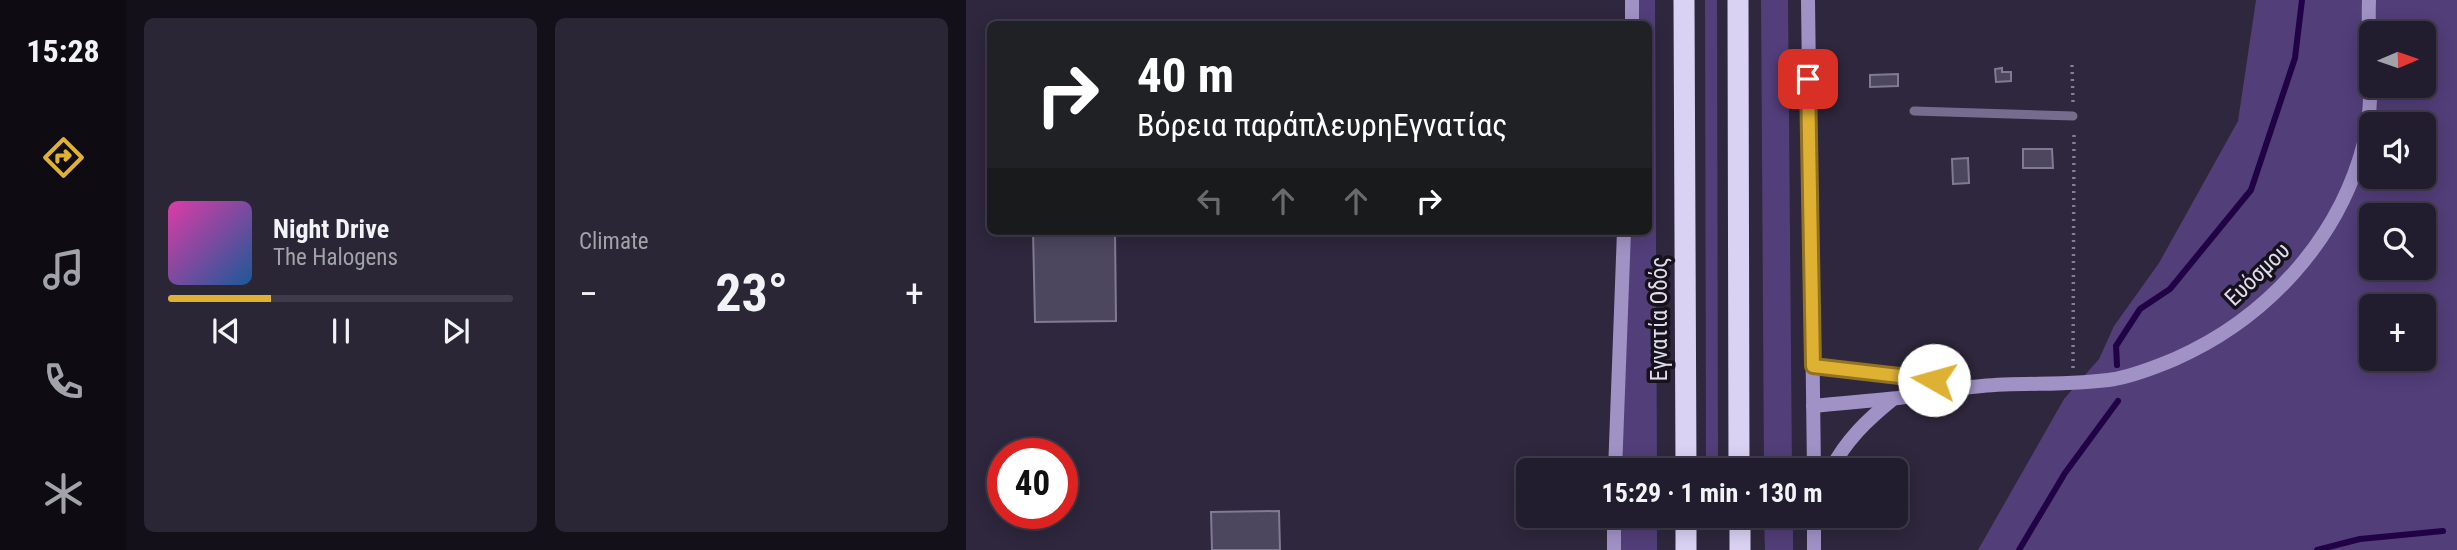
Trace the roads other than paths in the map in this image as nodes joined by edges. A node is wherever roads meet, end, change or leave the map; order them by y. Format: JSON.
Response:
{"nodes":[{"id":1,"x":1632,"y":0,"type":"edge"},
{"id":2,"x":1684,"y":0,"type":"edge"},
{"id":3,"x":1738,"y":0,"type":"edge"},
{"id":4,"x":1808,"y":0,"type":"edge"},
{"id":5,"x":2368,"y":1,"type":"edge"},
{"id":6,"x":1632,"y":21,"type":"edge"},
{"id":7,"x":1914,"y":111,"type":"dead end"},
{"id":8,"x":2073,"y":116,"type":"road end"},
{"id":9,"x":1625,"y":235,"type":"edge"},
{"id":10,"x":1813,"y":366,"type":"junction"},
{"id":11,"x":1982,"y":386,"type":"junction"},
{"id":12,"x":1895,"y":398,"type":"junction"},
{"id":13,"x":1813,"y":405,"type":"junction"},
{"id":14,"x":1616,"y":458,"type":"edge"},
{"id":15,"x":1686,"y":458,"type":"edge"},
{"id":16,"x":1740,"y":458,"type":"edge"},
{"id":17,"x":1814,"y":458,"type":"edge"},
{"id":18,"x":1837,"y":458,"type":"edge"},
{"id":19,"x":1614,"y":528,"type":"edge"},
{"id":20,"x":1686,"y":528,"type":"edge"},
{"id":21,"x":1740,"y":528,"type":"edge"},
{"id":22,"x":1814,"y":528,"type":"edge"},
{"id":23,"x":1614,"y":550,"type":"edge"},
{"id":24,"x":1686,"y":550,"type":"edge"},
{"id":25,"x":1740,"y":550,"type":"edge"},
{"id":26,"x":1814,"y":550,"type":"edge"}],
"edges":[{"from":1,"to":6,"type":"street"},
{"from":2,"to":15,"type":"highway","name":"Εγνατία Οδός"},
{"from":3,"to":16,"type":"highway"},
{"from":4,"to":10,"type":"street"},
{"from":5,"to":11,"type":"street","name":"Ευόσμου"},
{"from":7,"to":8,"type":"lane"},
{"from":9,"to":14,"type":"street"},
{"from":10,"to":11,"type":"street"},
{"from":10,"to":13,"type":"street"},
{"from":11,"to":12,"type":"street"},
{"from":12,"to":13,"type":"street"},
{"from":12,"to":18,"type":"street"},
{"from":13,"to":17,"type":"street"},
{"from":19,"to":23,"type":"street"},
{"from":20,"to":24,"type":"highway"},
{"from":21,"to":25,"type":"highway"},
{"from":22,"to":26,"type":"street"}]}
